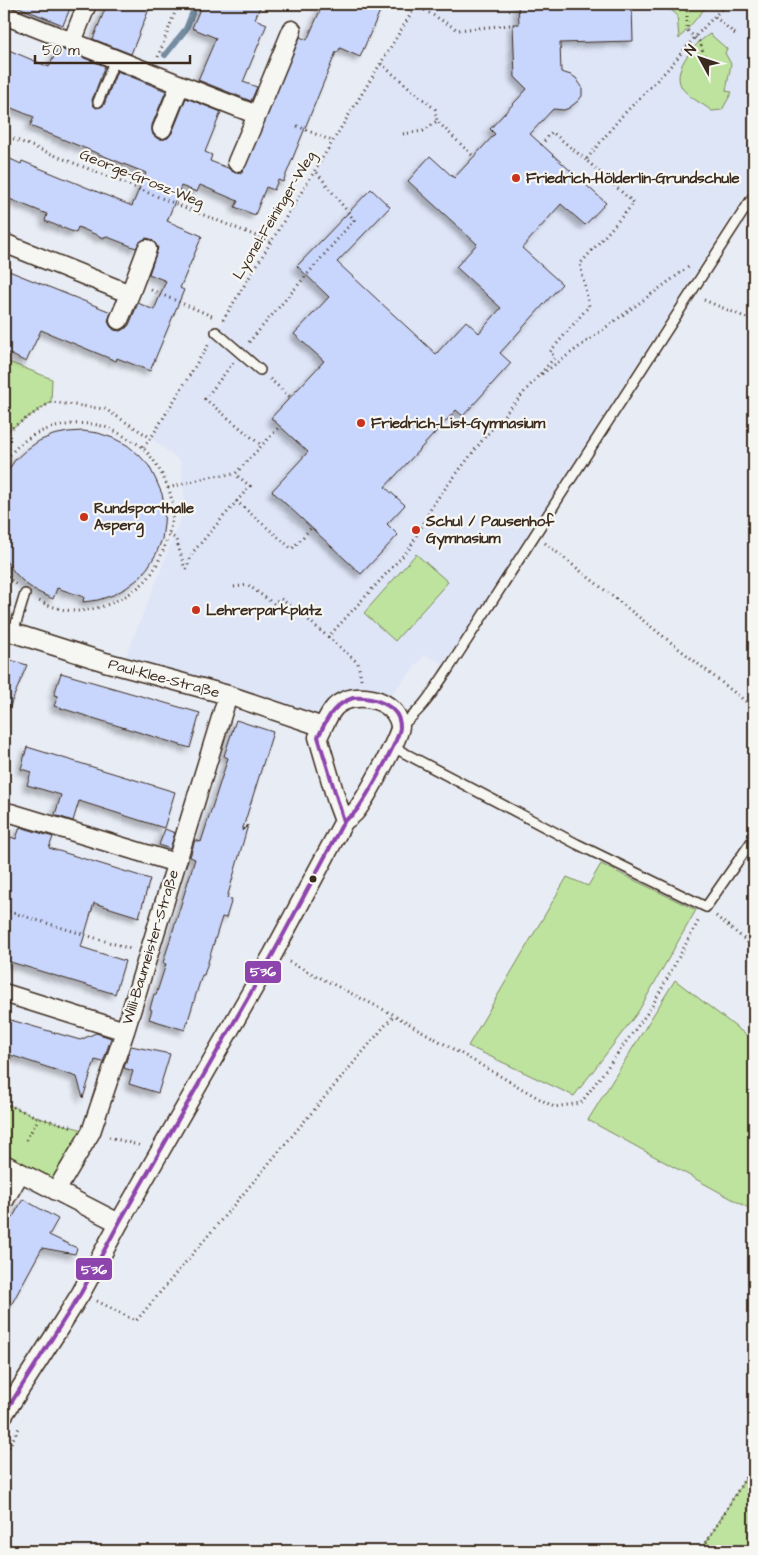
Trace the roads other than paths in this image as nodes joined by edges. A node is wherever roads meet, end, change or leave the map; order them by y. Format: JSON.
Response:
{"nodes":[{"id":1,"x":87,"y":4,"type":"edge"},
{"id":2,"x":4,"y":15,"type":"edge"},
{"id":3,"x":292,"y":30,"type":"dead end"},
{"id":4,"x":72,"y":42,"type":"junction"},
{"id":5,"x":115,"y":59,"type":"junction"},
{"id":6,"x":180,"y":85,"type":"junction"},
{"id":7,"x":98,"y":102,"type":"dead end"},
{"id":8,"x":256,"y":116,"type":"junction"},
{"id":9,"x":162,"y":129,"type":"dead end"},
{"id":10,"x":238,"y":162,"type":"dead end"},
{"id":11,"x":754,"y":195,"type":"edge"},
{"id":12,"x":4,"y":243,"type":"edge"},
{"id":13,"x":147,"y":250,"type":"dead end"},
{"id":14,"x":132,"y":289,"type":"junction"},
{"id":15,"x":119,"y":320,"type":"dead end"},
{"id":16,"x":216,"y":332,"type":"road end"},
{"id":17,"x":260,"y":370,"type":"road end"},
{"id":18,"x":25,"y":594,"type":"road end"},
{"id":19,"x":9,"y":632,"type":"edge"},
{"id":20,"x":228,"y":695,"type":"junction"},
{"id":21,"x":400,"y":726,"type":"junction"},
{"id":22,"x":323,"y":727,"type":"junction"},
{"id":23,"x":393,"y":747,"type":"junction"},
{"id":24,"x":10,"y":813,"type":"dead end"},
{"id":25,"x":344,"y":821,"type":"junction"},
{"id":26,"x":754,"y":838,"type":"edge"},
{"id":27,"x":176,"y":863,"type":"junction"},
{"id":28,"x":4,"y":993,"type":"edge"},
{"id":29,"x":125,"y":1031,"type":"junction"},
{"id":30,"x":4,"y":1164,"type":"edge"},
{"id":31,"x":20,"y":1173,"type":"junction"},
{"id":32,"x":56,"y":1191,"type":"junction"},
{"id":33,"x":4,"y":1201,"type":"edge"},
{"id":34,"x":118,"y":1223,"type":"junction"},
{"id":35,"x":4,"y":1414,"type":"edge"}],
"edges":[{"from":1,"to":4,"type":"street"},
{"from":2,"to":4,"type":"street"},
{"from":3,"to":8,"type":"street"},
{"from":4,"to":5,"type":"street"},
{"from":5,"to":6,"type":"street"},
{"from":5,"to":7,"type":"lane"},
{"from":6,"to":8,"type":"street"},
{"from":6,"to":9,"type":"street"},
{"from":8,"to":10,"type":"street"},
{"from":11,"to":21,"type":"lane"},
{"from":12,"to":14,"type":"street"},
{"from":13,"to":14,"type":"street"},
{"from":14,"to":15,"type":"street"},
{"from":16,"to":17,"type":"lane"},
{"from":18,"to":19,"type":"lane"},
{"from":19,"to":20,"type":"street","name":"Paul-Klee-Straße"},
{"from":20,"to":22,"type":"street","name":"Paul-Klee-Straße"},
{"from":20,"to":27,"type":"street","name":"Willi-Baumeister-Straße"},
{"from":21,"to":22,"type":"street"},
{"from":21,"to":23,"type":"street"},
{"from":22,"to":25,"type":"street"},
{"from":23,"to":25,"type":"street"},
{"from":23,"to":26,"type":"lane"},
{"from":24,"to":27,"type":"street"},
{"from":25,"to":34,"type":"street"},
{"from":27,"to":29,"type":"street","name":"Willi-Baumeister-Straße"},
{"from":28,"to":29,"type":"street"},
{"from":29,"to":32,"type":"street","name":"Willi-Baumeister-Straße"},
{"from":30,"to":31,"type":"street"},
{"from":31,"to":32,"type":"street"},
{"from":31,"to":33,"type":"street"},
{"from":32,"to":34,"type":"street"},
{"from":34,"to":35,"type":"street"}]}
